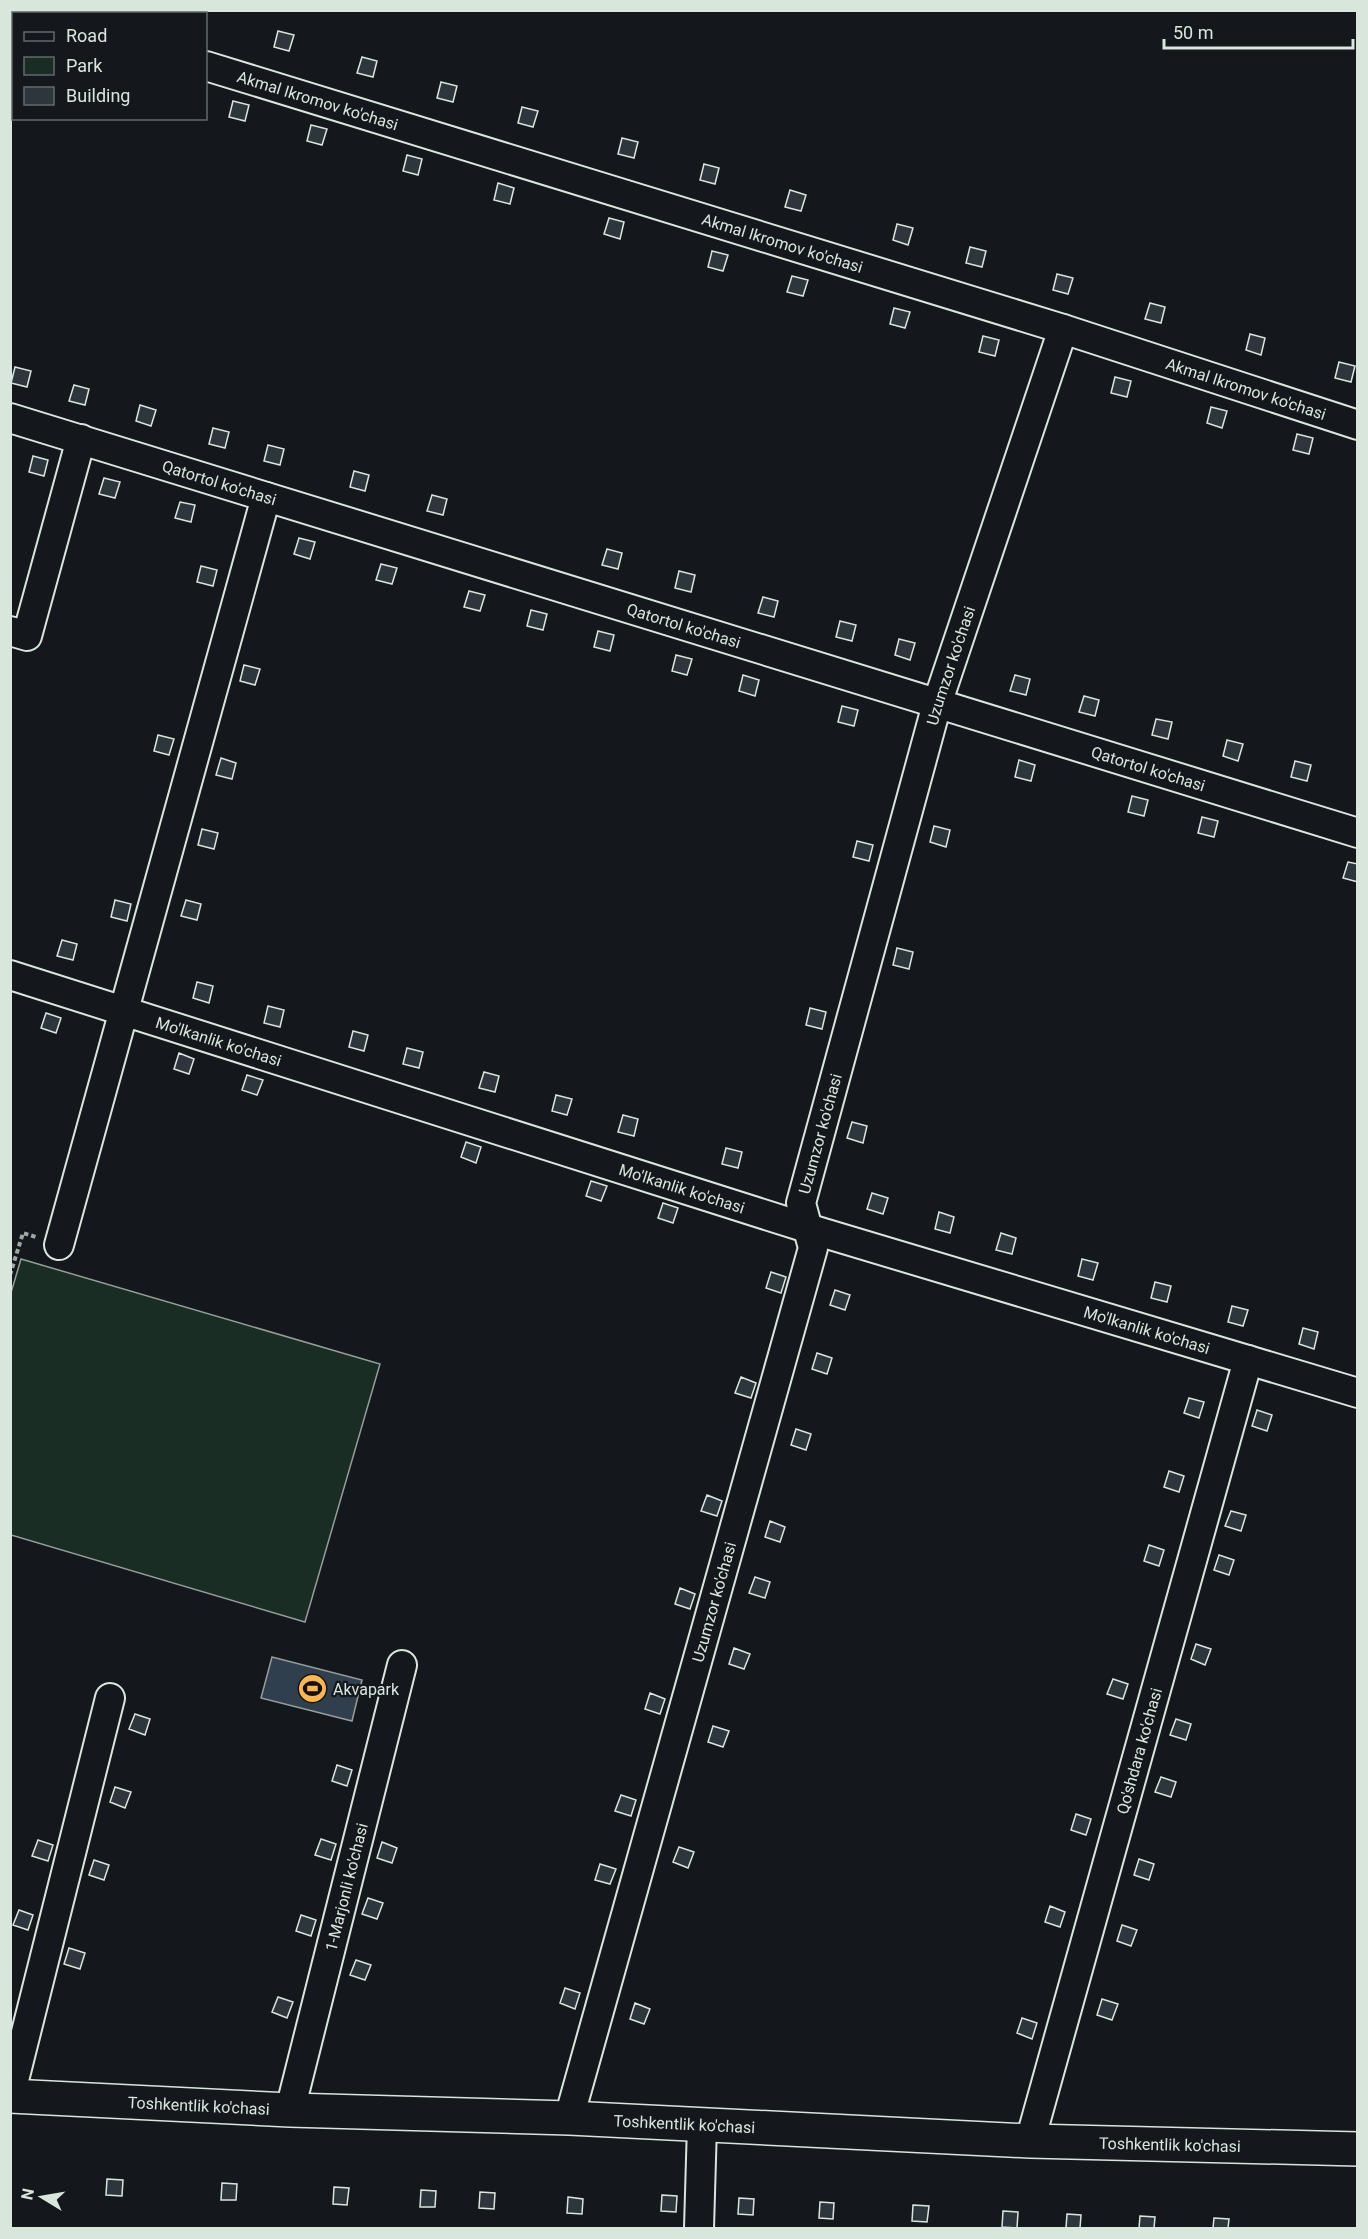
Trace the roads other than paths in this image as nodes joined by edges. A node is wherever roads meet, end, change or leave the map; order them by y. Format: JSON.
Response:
{"nodes":[{"id":1,"x":207,"y":66,"type":"edge"},
{"id":2,"x":1063,"y":329,"type":"junction"},
{"id":3,"x":10,"y":418,"type":"edge"},
{"id":4,"x":1358,"y":425,"type":"edge"},
{"id":5,"x":81,"y":439,"type":"junction"},
{"id":6,"x":266,"y":497,"type":"junction"},
{"id":7,"x":10,"y":631,"type":"edge"},
{"id":8,"x":937,"y":704,"type":"junction"},
{"id":9,"x":1358,"y":833,"type":"edge"},
{"id":10,"x":10,"y":975,"type":"edge"},
{"id":11,"x":124,"y":1011,"type":"junction"},
{"id":12,"x":807,"y":1228,"type":"junction"},
{"id":13,"x":59,"y":1245,"type":"road end"},
{"id":14,"x":1248,"y":1360,"type":"junction"},
{"id":15,"x":1358,"y":1393,"type":"edge"},
{"id":16,"x":402,"y":1665,"type":"dead end"},
{"id":17,"x":110,"y":1698,"type":"dead end"},
{"id":18,"x":10,"y":2096,"type":"edge"},
{"id":19,"x":290,"y":2110,"type":"junction"},
{"id":20,"x":569,"y":2118,"type":"junction"},
{"id":21,"x":702,"y":2125,"type":"junction"},
{"id":22,"x":1030,"y":2141,"type":"junction"},
{"id":23,"x":1358,"y":2149,"type":"edge"},
{"id":24,"x":699,"y":2229,"type":"edge"}],
"edges":[{"from":1,"to":2,"type":"street","name":"Akmal Ikromov ko'chasi"},
{"from":2,"to":4,"type":"street","name":"Akmal Ikromov ko'chasi"},
{"from":2,"to":8,"type":"street","name":"Uzumzor ko'chasi"},
{"from":3,"to":5,"type":"street","name":"Qatortol ko'chasi"},
{"from":5,"to":6,"type":"street","name":"Qatortol ko'chasi"},
{"from":5,"to":7,"type":"street"},
{"from":6,"to":8,"type":"street","name":"Qatortol ko'chasi"},
{"from":6,"to":11,"type":"street"},
{"from":8,"to":9,"type":"street","name":"Qatortol ko'chasi"},
{"from":8,"to":12,"type":"street","name":"Uzumzor ko'chasi"},
{"from":10,"to":11,"type":"street","name":"Mo'lkanlik ko'chasi"},
{"from":11,"to":12,"type":"street","name":"Mo'lkanlik ko'chasi"},
{"from":11,"to":13,"type":"street"},
{"from":12,"to":14,"type":"street","name":"Mo'lkanlik ko'chasi"},
{"from":12,"to":20,"type":"street","name":"Uzumzor ko'chasi"},
{"from":14,"to":15,"type":"street","name":"Mo'lkanlik ko'chasi"},
{"from":14,"to":22,"type":"street","name":"Qo'shdara ko'chasi"},
{"from":16,"to":19,"type":"street","name":"1-Marjonli ko'chasi"},
{"from":17,"to":18,"type":"street"},
{"from":18,"to":19,"type":"main road","name":"Toshkentlik ko'chasi"},
{"from":19,"to":20,"type":"main road","name":"Toshkentlik ko'chasi"},
{"from":20,"to":21,"type":"main road","name":"Toshkentlik ko'chasi"},
{"from":21,"to":22,"type":"main road","name":"Toshkentlik ko'chasi"},
{"from":21,"to":24,"type":"street"},
{"from":22,"to":23,"type":"main road","name":"Toshkentlik ko'chasi"}]}
